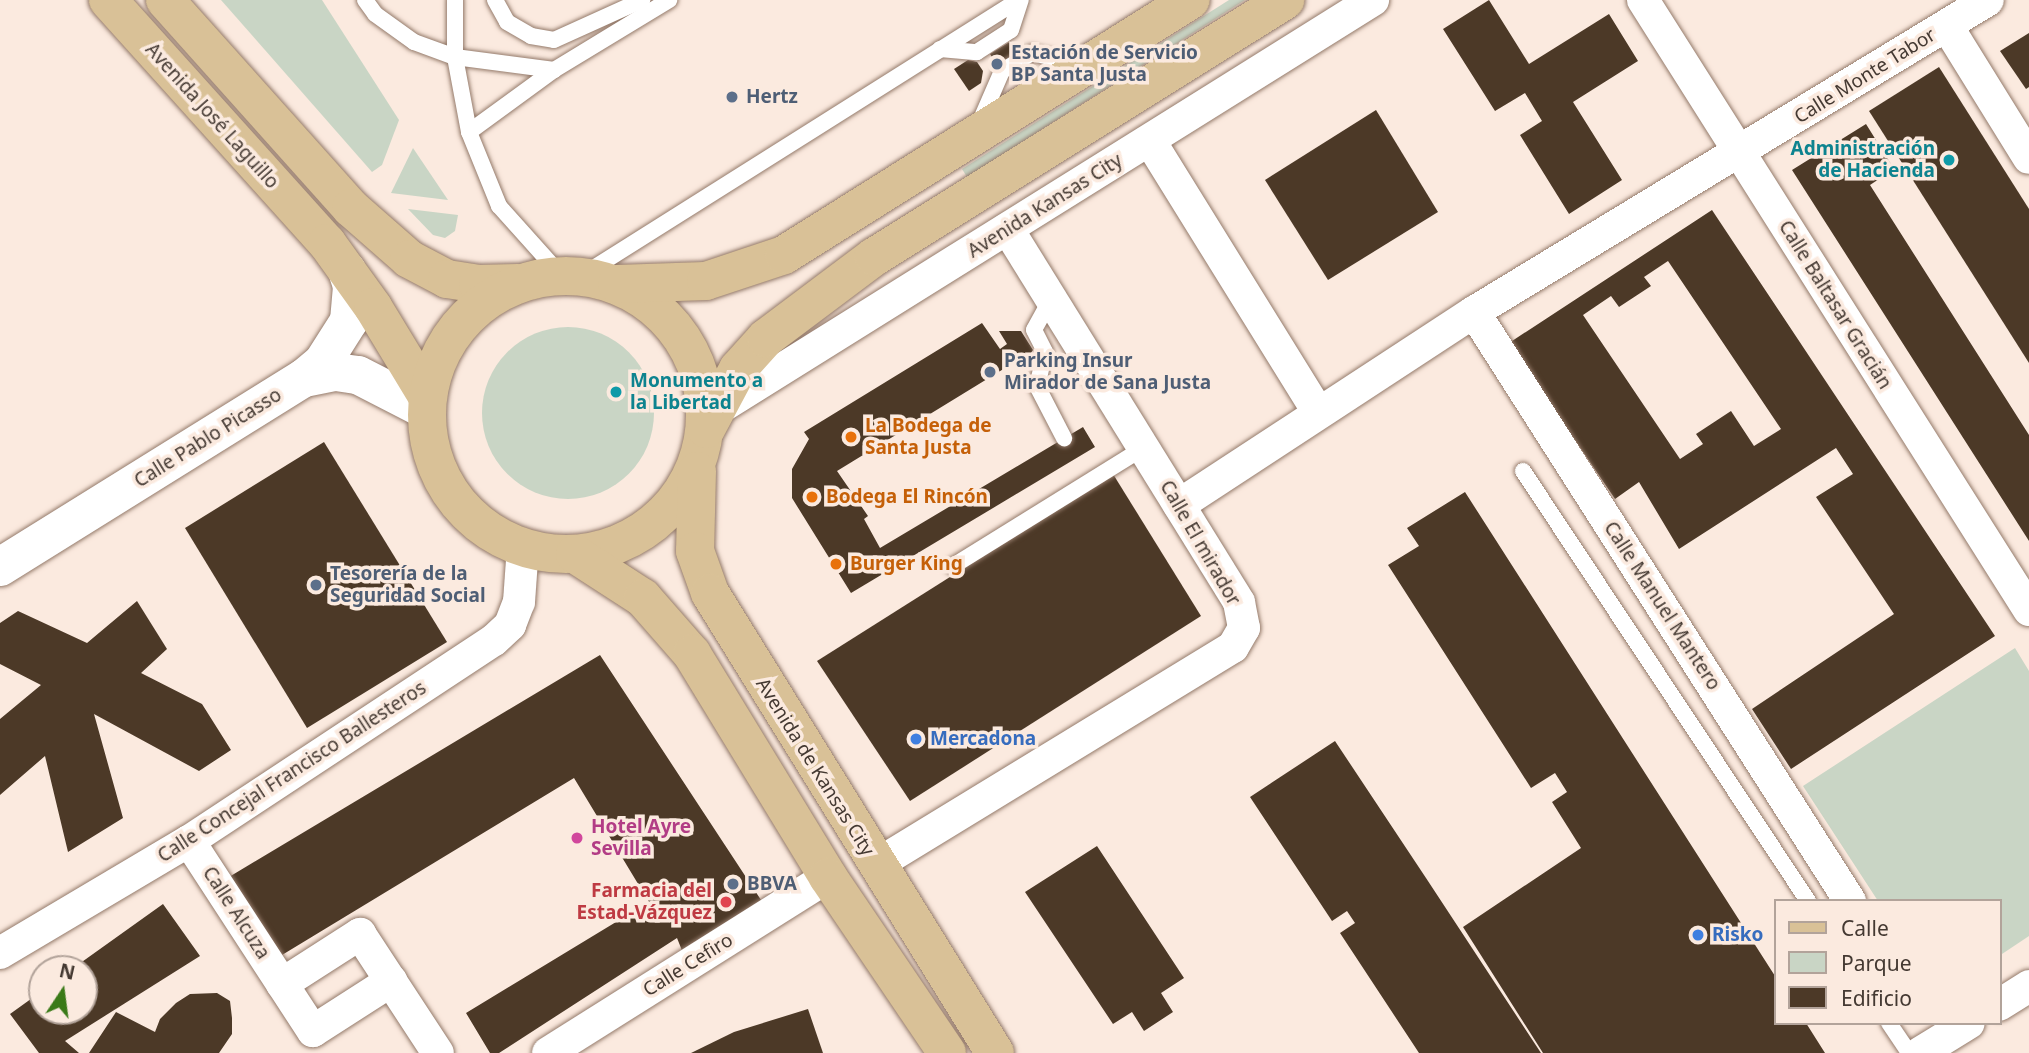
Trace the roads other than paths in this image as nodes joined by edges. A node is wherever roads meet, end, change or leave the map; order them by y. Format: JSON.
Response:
{"nodes":[{"id":1,"x":108,"y":0,"type":"edge"},
{"id":2,"x":165,"y":0,"type":"edge"},
{"id":3,"x":365,"y":0,"type":"edge"},
{"id":4,"x":455,"y":0,"type":"edge"},
{"id":5,"x":495,"y":0,"type":"edge"},
{"id":6,"x":642,"y":0,"type":"edge"},
{"id":7,"x":669,"y":0,"type":"edge"},
{"id":8,"x":1020,"y":0,"type":"edge"},
{"id":9,"x":1191,"y":0,"type":"edge"},
{"id":10,"x":1285,"y":0,"type":"edge"},
{"id":11,"x":1373,"y":0,"type":"edge"},
{"id":12,"x":1643,"y":0,"type":"edge"},
{"id":13,"x":1987,"y":0,"type":"edge"},
{"id":14,"x":1947,"y":26,"type":"junction"},
{"id":15,"x":454,"y":57,"type":"junction"},
{"id":16,"x":554,"y":70,"type":"junction"},
{"id":17,"x":469,"y":132,"type":"junction"},
{"id":18,"x":1150,"y":141,"type":"junction"},
{"id":19,"x":1742,"y":152,"type":"junction"},
{"id":20,"x":2029,"y":158,"type":"edge"},
{"id":21,"x":1008,"y":229,"type":"junction"},
{"id":22,"x":347,"y":271,"type":"junction"},
{"id":23,"x":586,"y":279,"type":"junction"},
{"id":24,"x":520,"y":283,"type":"junction"},
{"id":25,"x":1051,"y":299,"type":"junction"},
{"id":26,"x":1474,"y":312,"type":"junction"},
{"id":27,"x":304,"y":378,"type":"junction"},
{"id":28,"x":427,"y":403,"type":"junction"},
{"id":29,"x":1318,"y":412,"type":"junction"},
{"id":30,"x":706,"y":435,"type":"junction"},
{"id":31,"x":1064,"y":438,"type":"dead end"},
{"id":32,"x":1143,"y":448,"type":"junction"},
{"id":33,"x":1523,"y":471,"type":"dead end"},
{"id":34,"x":1179,"y":505,"type":"junction"},
{"id":35,"x":523,"y":546,"type":"junction"},
{"id":36,"x":575,"y":554,"type":"junction"},
{"id":37,"x":953,"y":566,"type":"dead end"},
{"id":38,"x":0,"y":567,"type":"edge"},
{"id":39,"x":2029,"y":610,"type":"edge"},
{"id":40,"x":189,"y":841,"type":"junction"},
{"id":41,"x":876,"y":866,"type":"junction"},
{"id":42,"x":828,"y":877,"type":"junction"},
{"id":43,"x":1807,"y":899,"type":"edge"},
{"id":44,"x":1849,"y":899,"type":"edge"},
{"id":45,"x":0,"y":953,"type":"edge"},
{"id":46,"x":391,"y":981,"type":"junction"},
{"id":47,"x":282,"y":984,"type":"junction"},
{"id":48,"x":2029,"y":986,"type":"edge"},
{"id":49,"x":2001,"y":1003,"type":"edge"},
{"id":50,"x":1890,"y":1025,"type":"edge"},
{"id":51,"x":1964,"y":1025,"type":"edge"},
{"id":52,"x":1929,"y":1039,"type":"edge"},
{"id":53,"x":438,"y":1053,"type":"edge"},
{"id":54,"x":548,"y":1053,"type":"edge"},
{"id":55,"x":947,"y":1053,"type":"edge"},
{"id":56,"x":995,"y":1053,"type":"edge"},
{"id":57,"x":1909,"y":1053,"type":"edge"}],
"edges":[{"from":1,"to":22,"type":"main road","name":"Avenida José Laguillo"},
{"from":2,"to":24,"type":"main road"},
{"from":3,"to":15,"type":"lane"},
{"from":4,"to":15,"type":"lane"},
{"from":5,"to":6,"type":"lane"},
{"from":7,"to":16,"type":"lane"},
{"from":8,"to":23,"type":"lane"},
{"from":9,"to":23,"type":"main road"},
{"from":10,"to":30,"type":"main road"},
{"from":11,"to":18,"type":"street","name":"Avenida Kansas City"},
{"from":12,"to":19,"type":"street","name":"Calle Baltasar Gracián"},
{"from":13,"to":14,"type":"street","name":"Calle Monte Tabor"},
{"from":14,"to":19,"type":"street","name":"Calle Monte Tabor"},
{"from":14,"to":20,"type":"street"},
{"from":15,"to":16,"type":"lane"},
{"from":15,"to":17,"type":"lane"},
{"from":16,"to":17,"type":"lane"},
{"from":17,"to":23,"type":"lane"},
{"from":18,"to":21,"type":"street","name":"Avenida Kansas City"},
{"from":18,"to":29,"type":"street"},
{"from":19,"to":26,"type":"street"},
{"from":19,"to":39,"type":"street","name":"Calle Baltasar Gracián"},
{"from":21,"to":25,"type":"street","name":"Calle El mirador"},
{"from":21,"to":30,"type":"street","name":"Avenida Kansas City"},
{"from":22,"to":27,"type":"main road"},
{"from":22,"to":28,"type":"main road","name":"Avenida José Laguillo"},
{"from":23,"to":24,"type":"main road"},
{"from":23,"to":30,"type":"main road"},
{"from":24,"to":28,"type":"main road"},
{"from":25,"to":31,"type":"lane"},
{"from":25,"to":32,"type":"street","name":"Calle El mirador"},
{"from":26,"to":29,"type":"street"},
{"from":26,"to":44,"type":"street","name":"Calle Manuel Mantero"},
{"from":27,"to":28,"type":"main road","name":"Calle Pablo Picasso"},
{"from":27,"to":38,"type":"main road","name":"Calle Pablo Picasso"},
{"from":28,"to":35,"type":"main road"},
{"from":29,"to":34,"type":"street"},
{"from":30,"to":36,"type":"main road"},
{"from":30,"to":41,"type":"main road","name":"Avenida de Kansas City"},
{"from":32,"to":34,"type":"street","name":"Calle El mirador"},
{"from":32,"to":37,"type":"lane"},
{"from":33,"to":43,"type":"lane"},
{"from":34,"to":41,"type":"street","name":"Calle El mirador"},
{"from":35,"to":36,"type":"main road"},
{"from":35,"to":40,"type":"street","name":"Calle Concejal Francisco Ballesteros"},
{"from":36,"to":42,"type":"main road"},
{"from":40,"to":45,"type":"street","name":"Calle Concejal Francisco Ballesteros"},
{"from":40,"to":47,"type":"street","name":"Calle Alcuza"},
{"from":41,"to":56,"type":"main road","name":"Avenida de Kansas City"},
{"from":42,"to":54,"type":"street","name":"Calle Cefiro"},
{"from":42,"to":55,"type":"main road"},
{"from":46,"to":47,"type":"street","name":"Calle Alcuza"},
{"from":46,"to":47,"type":"street"},
{"from":46,"to":53,"type":"street"},
{"from":48,"to":49,"type":"street"},
{"from":50,"to":57,"type":"lane"},
{"from":51,"to":52,"type":"street"}]}
